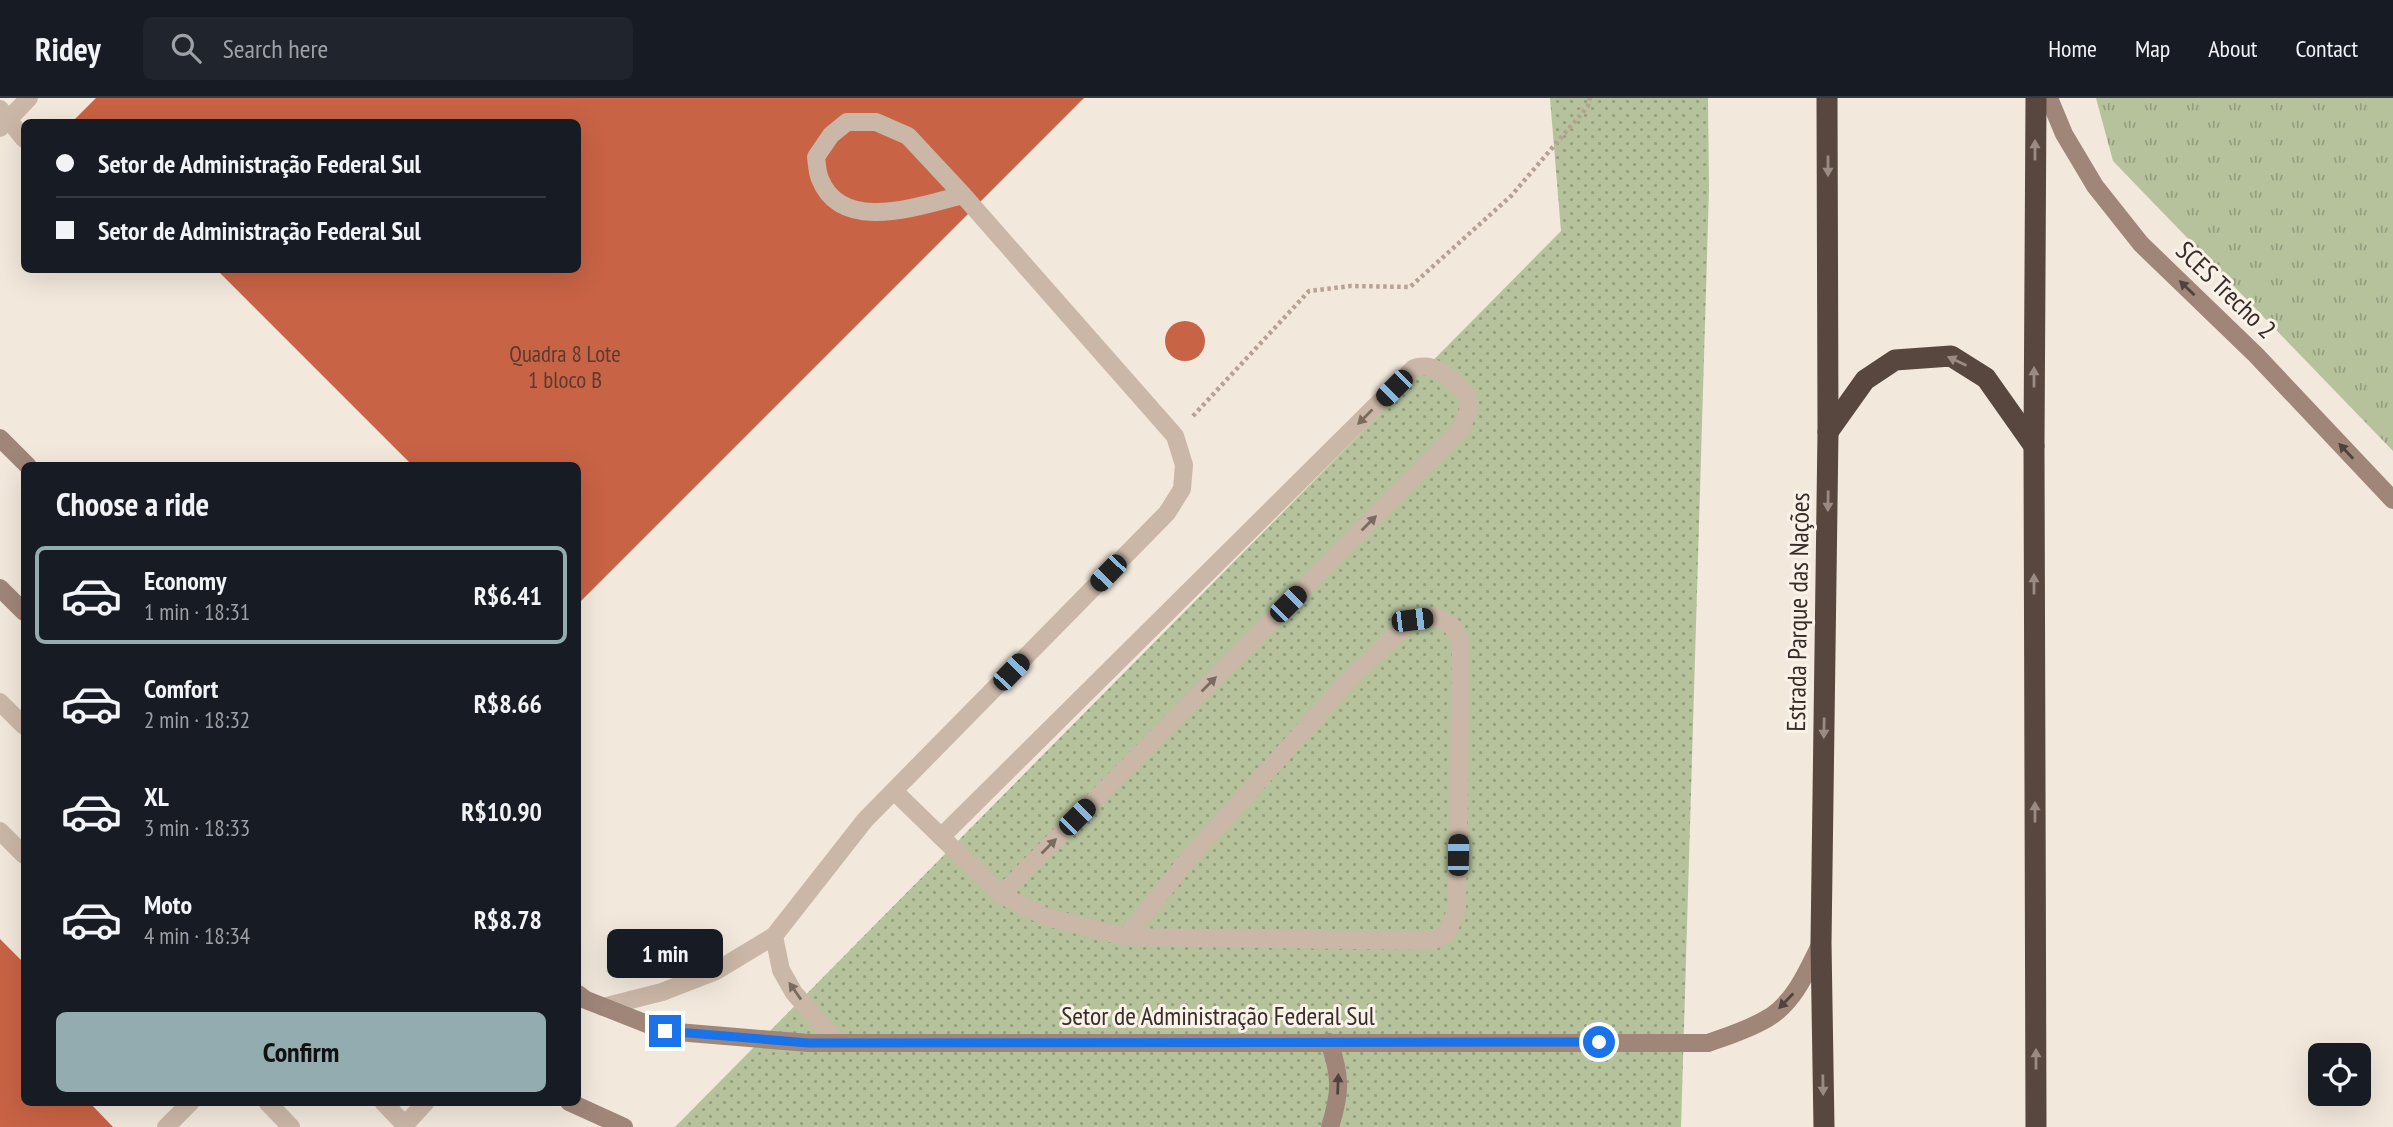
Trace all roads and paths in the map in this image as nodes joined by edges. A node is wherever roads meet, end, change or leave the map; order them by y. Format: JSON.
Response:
{"nodes":[{"id":1,"x":29,"y":98,"type":"edge"},
{"id":2,"x":1590,"y":98,"type":"edge"},
{"id":3,"x":1827,"y":98,"type":"edge"},
{"id":4,"x":2036,"y":98,"type":"edge"},
{"id":5,"x":2049,"y":98,"type":"edge"},
{"id":6,"x":3,"y":119,"type":"edge"},
{"id":7,"x":21,"y":136,"type":"edge"},
{"id":8,"x":963,"y":195,"type":"junction"},
{"id":9,"x":1828,"y":432,"type":"junction"},
{"id":10,"x":1175,"y":436,"type":"junction"},
{"id":11,"x":0,"y":439,"type":"edge"},
{"id":12,"x":2034,"y":446,"type":"junction"},
{"id":13,"x":23,"y":462,"type":"edge"},
{"id":14,"x":2393,"y":500,"type":"edge"},
{"id":15,"x":0,"y":588,"type":"edge"},
{"id":16,"x":21,"y":609,"type":"edge"},
{"id":17,"x":0,"y":702,"type":"edge"},
{"id":18,"x":21,"y":723,"type":"edge"},
{"id":19,"x":894,"y":791,"type":"junction"},
{"id":20,"x":0,"y":831,"type":"edge"},
{"id":21,"x":941,"y":837,"type":"junction"},
{"id":22,"x":21,"y":852,"type":"edge"},
{"id":23,"x":1000,"y":895,"type":"junction"},
{"id":24,"x":774,"y":936,"type":"junction"},
{"id":25,"x":1126,"y":937,"type":"junction"},
{"id":26,"x":1821,"y":943,"type":"junction"},
{"id":27,"x":581,"y":996,"type":"edge"},
{"id":28,"x":603,"y":1007,"type":"junction"},
{"id":29,"x":1329,"y":1042,"type":"junction"},
{"id":30,"x":839,"y":1043,"type":"junction"},
{"id":31,"x":187,"y":1106,"type":"edge"},
{"id":32,"x":271,"y":1106,"type":"edge"},
{"id":33,"x":386,"y":1106,"type":"edge"},
{"id":34,"x":422,"y":1106,"type":"edge"},
{"id":35,"x":578,"y":1106,"type":"edge"},
{"id":36,"x":404,"y":1126,"type":"edge"},
{"id":37,"x":166,"y":1127,"type":"edge"},
{"id":38,"x":290,"y":1127,"type":"edge"},
{"id":39,"x":624,"y":1127,"type":"edge"},
{"id":40,"x":1330,"y":1127,"type":"edge"},
{"id":41,"x":1824,"y":1127,"type":"edge"},
{"id":42,"x":2036,"y":1127,"type":"edge"}],
"edges":[{"from":1,"to":6,"type":"lane"},
{"from":2,"to":10,"type":"path"},
{"from":3,"to":9,"type":"highway","name":"Estrada Parque das Nações","one_way":true},
{"from":12,"to":4,"type":"highway","one_way":true},
{"from":14,"to":5,"type":"street","name":"SCES Trecho 2","one_way":true},
{"from":6,"to":7,"type":"lane"},
{"from":8,"to":8,"type":"lane"},
{"from":8,"to":10,"type":"lane"},
{"from":12,"to":9,"type":"highway","one_way":true},
{"from":9,"to":26,"type":"highway","name":"Estrada Parque das Nações","one_way":true},
{"from":10,"to":19,"type":"lane"},
{"from":11,"to":13,"type":"street"},
{"from":42,"to":12,"type":"highway","one_way":true},
{"from":15,"to":16,"type":"street"},
{"from":17,"to":18,"type":"lane"},
{"from":19,"to":21,"type":"lane"},
{"from":19,"to":24,"type":"lane"},
{"from":20,"to":22,"type":"lane"},
{"from":21,"to":23,"type":"lane"},
{"from":23,"to":21,"type":"lane","one_way":true},
{"from":23,"to":25,"type":"lane"},
{"from":24,"to":28,"type":"lane"},
{"from":30,"to":24,"type":"lane","one_way":true},
{"from":25,"to":25,"type":"lane"},
{"from":26,"to":29,"type":"street","name":"Setor de Administração Federal Sul","one_way":true},
{"from":26,"to":41,"type":"highway","name":"Estrada Parque das Nações","one_way":true},
{"from":27,"to":28,"type":"street","name":"Setor de Administração Federal Sul"},
{"from":28,"to":30,"type":"street","name":"Setor de Administração Federal Sul"},
{"from":29,"to":30,"type":"street","name":"Setor de Administração Federal Sul"},
{"from":40,"to":29,"type":"street","one_way":true},
{"from":31,"to":37,"type":"lane"},
{"from":32,"to":38,"type":"lane"},
{"from":33,"to":36,"type":"lane"},
{"from":34,"to":36,"type":"lane"},
{"from":35,"to":39,"type":"street"}]}
